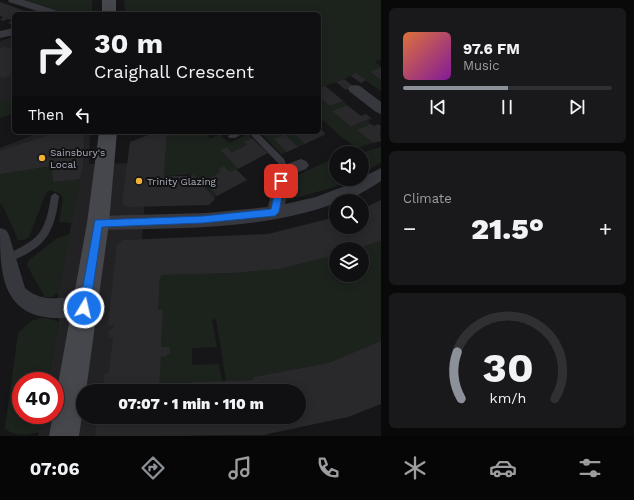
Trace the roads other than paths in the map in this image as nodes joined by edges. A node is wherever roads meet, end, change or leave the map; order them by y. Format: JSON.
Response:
{"nodes":[{"id":1,"x":13,"y":0,"type":"edge"},
{"id":2,"x":109,"y":0,"type":"edge"},
{"id":3,"x":52,"y":12,"type":"edge"},
{"id":4,"x":109,"y":12,"type":"edge"},
{"id":5,"x":12,"y":32,"type":"edge"},
{"id":6,"x":0,"y":35,"type":"edge"},
{"id":7,"x":355,"y":89,"type":"dead end"},
{"id":8,"x":381,"y":109,"type":"edge"},
{"id":9,"x":108,"y":134,"type":"edge"},
{"id":10,"x":237,"y":134,"type":"edge"},
{"id":11,"x":254,"y":134,"type":"edge"},
{"id":12,"x":232,"y":136,"type":"dead end"},
{"id":13,"x":301,"y":165,"type":"dead end"},
{"id":14,"x":285,"y":171,"type":"junction"},
{"id":15,"x":381,"y":174,"type":"edge"},
{"id":16,"x":54,"y":196,"type":"dead end"},
{"id":17,"x":275,"y":212,"type":"junction"},
{"id":18,"x":98,"y":223,"type":"junction"},
{"id":19,"x":0,"y":235,"type":"edge"},
{"id":20,"x":6,"y":259,"type":"junction"},
{"id":21,"x":84,"y":308,"type":"junction"},
{"id":22,"x":64,"y":436,"type":"edge"}],
"edges":[{"from":1,"to":3,"type":"street"},
{"from":2,"to":4,"type":"street"},
{"from":5,"to":6,"type":"street"},
{"from":7,"to":8,"type":"street"},
{"from":9,"to":18,"type":"street"},
{"from":10,"to":12,"type":"lane"},
{"from":11,"to":14,"type":"lane"},
{"from":13,"to":14,"type":"street"},
{"from":14,"to":17,"type":"street"},
{"from":15,"to":17,"type":"street"},
{"from":16,"to":20,"type":"lane"},
{"from":17,"to":18,"type":"street"},
{"from":18,"to":21,"type":"street"},
{"from":19,"to":20,"type":"street"},
{"from":20,"to":21,"type":"street"},
{"from":21,"to":22,"type":"street"}]}
